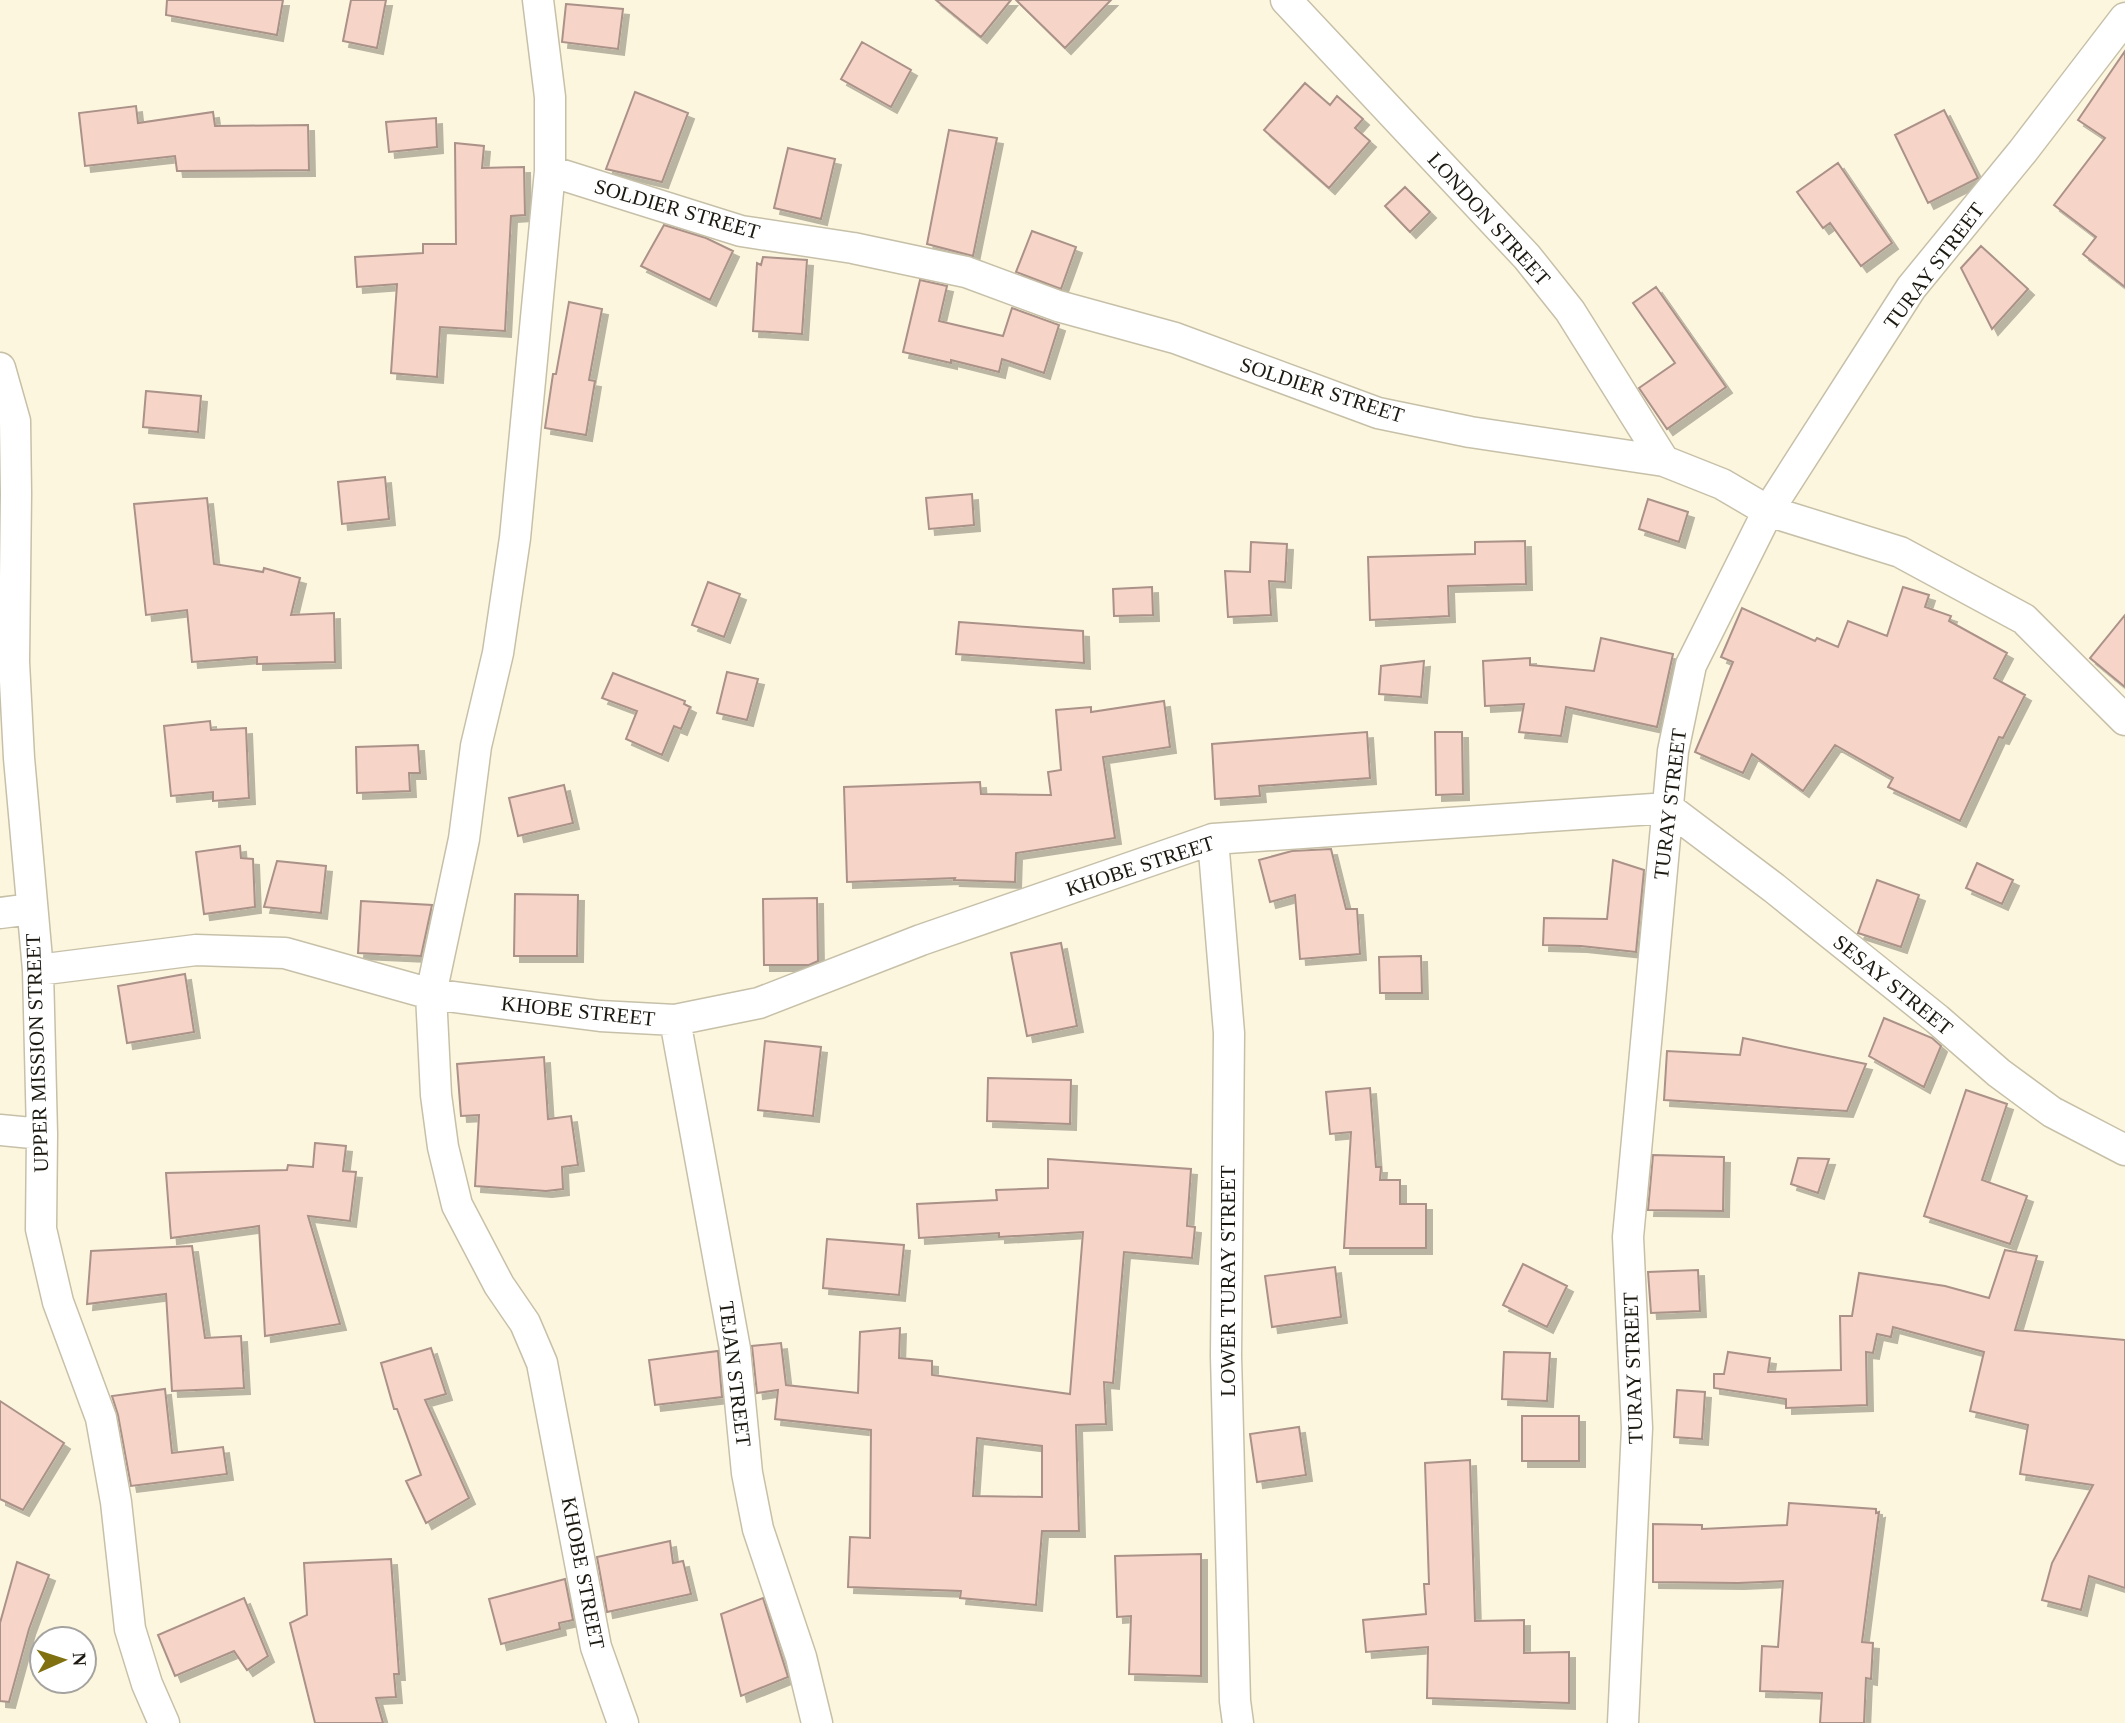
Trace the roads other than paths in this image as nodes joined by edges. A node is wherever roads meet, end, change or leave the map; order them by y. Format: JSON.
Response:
{"nodes":[{"id":1,"x":538,"y":0,"type":"edge"},
{"id":2,"x":1286,"y":0,"type":"edge"},
{"id":3,"x":2125,"y":18,"type":"edge"},
{"id":4,"x":550,"y":171,"type":"junction"},
{"id":5,"x":0,"y":368,"type":"edge"},
{"id":6,"x":1664,"y":461,"type":"junction"},
{"id":7,"x":1768,"y":511,"type":"junction"},
{"id":8,"x":2125,"y":720,"type":"edge"},
{"id":9,"x":1668,"y":808,"type":"junction"},
{"id":10,"x":1213,"y":839,"type":"junction"},
{"id":11,"x":31,"y":909,"type":"junction"},
{"id":12,"x":0,"y":913,"type":"edge"},
{"id":13,"x":38,"y":970,"type":"junction"},
{"id":14,"x":431,"y":994,"type":"junction"},
{"id":15,"x":675,"y":1020,"type":"junction"},
{"id":16,"x":0,"y":1130,"type":"edge"},
{"id":17,"x":42,"y":1133,"type":"junction"},
{"id":18,"x":2125,"y":1150,"type":"edge"},
{"id":19,"x":164,"y":1723,"type":"edge"},
{"id":20,"x":623,"y":1723,"type":"edge"},
{"id":21,"x":817,"y":1723,"type":"edge"},
{"id":22,"x":1238,"y":1723,"type":"edge"},
{"id":23,"x":1623,"y":1723,"type":"edge"}],
"edges":[{"from":1,"to":4,"type":"street"},
{"from":2,"to":6,"type":"street","name":"LONDON STREET"},
{"from":3,"to":7,"type":"street","name":"TURAY STREET"},
{"from":4,"to":6,"type":"street","name":"SOLDIER STREET"},
{"from":4,"to":14,"type":"street"},
{"from":5,"to":11,"type":"street","name":"UPPER MISSION STREET"},
{"from":6,"to":7,"type":"street","name":"SOLDIER STREET"},
{"from":7,"to":8,"type":"street","name":"SOLDIER STREET"},
{"from":7,"to":9,"type":"street","name":"TURAY STREET"},
{"from":9,"to":10,"type":"street","name":"KHOBE STREET"},
{"from":9,"to":18,"type":"street","name":"SESAY STREET"},
{"from":9,"to":23,"type":"street","name":"TURAY STREET"},
{"from":10,"to":15,"type":"street","name":"KHOBE STREET"},
{"from":10,"to":22,"type":"street","name":"LOWER TURAY STREET"},
{"from":11,"to":12,"type":"street"},
{"from":11,"to":13,"type":"street","name":"UPPER MISSION STREET"},
{"from":13,"to":14,"type":"street"},
{"from":13,"to":17,"type":"street","name":"UPPER MISSION STREET"},
{"from":14,"to":15,"type":"street","name":"KHOBE STREET"},
{"from":14,"to":20,"type":"street","name":"KHOBE STREET"},
{"from":15,"to":21,"type":"street","name":"TEJAN STREET"},
{"from":16,"to":17,"type":"street"},
{"from":17,"to":19,"type":"street","name":"UPPER MISSION STREET"}]}
